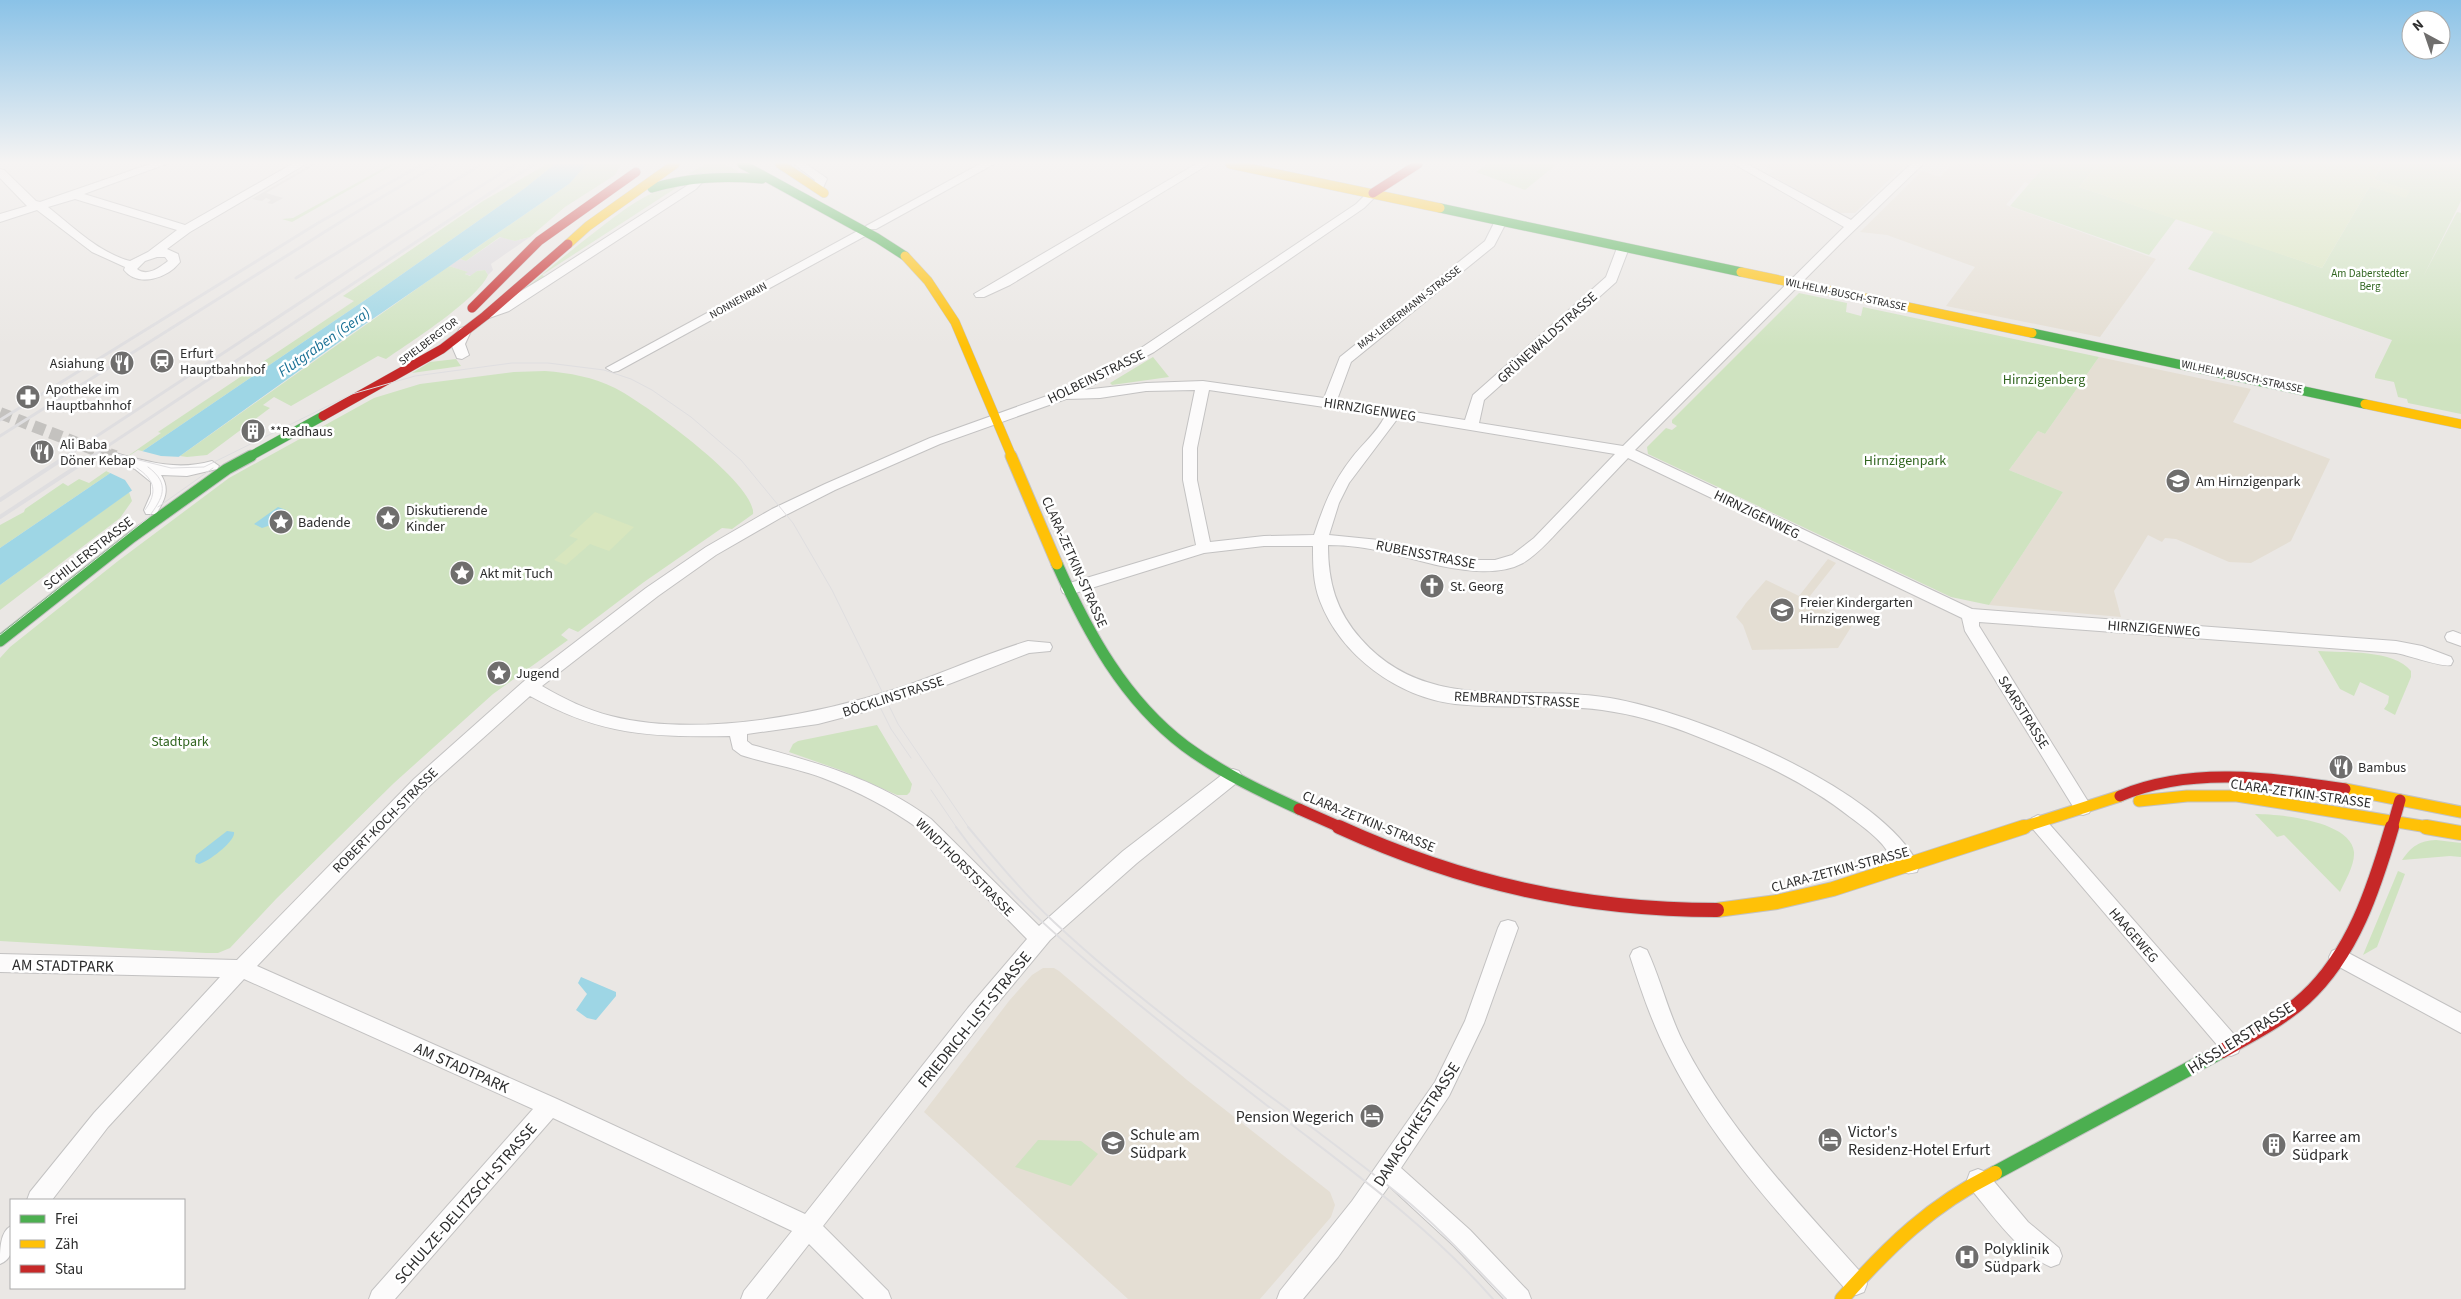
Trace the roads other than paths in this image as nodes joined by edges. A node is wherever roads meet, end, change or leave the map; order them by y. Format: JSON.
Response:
{"nodes":[{"id":1,"x":64,"y":225,"type":"edge"},
{"id":2,"x":169,"y":225,"type":"edge"},
{"id":3,"x":195,"y":225,"type":"edge"},
{"id":4,"x":561,"y":225,"type":"edge"},
{"id":5,"x":589,"y":225,"type":"edge"},
{"id":6,"x":633,"y":225,"type":"edge"},
{"id":7,"x":858,"y":225,"type":"edge"},
{"id":8,"x":864,"y":225,"type":"edge"},
{"id":9,"x":882,"y":225,"type":"edge"},
{"id":10,"x":1102,"y":225,"type":"edge"},
{"id":11,"x":1333,"y":225,"type":"edge"},
{"id":12,"x":1499,"y":225,"type":"edge"},
{"id":13,"x":1517,"y":225,"type":"edge"},
{"id":14,"x":1852,"y":226,"type":"edge"},
{"id":15,"x":186,"y":230,"type":"junction"},
{"id":16,"x":871,"y":231,"type":"junction"},
{"id":17,"x":1623,"y":248,"type":"junction"},
{"id":18,"x":153,"y":254,"type":"junction"},
{"id":19,"x":132,"y":265,"type":"junction"},
{"id":20,"x":1796,"y":284,"type":"junction"},
{"id":21,"x":980,"y":294,"type":"dead end"},
{"id":22,"x":464,"y":314,"type":"dead end"},
{"id":23,"x":485,"y":316,"type":"junction"},
{"id":24,"x":465,"y":331,"type":"junction"},
{"id":25,"x":433,"y":339,"type":"dead end"},
{"id":26,"x":462,"y":356,"type":"dead end"},
{"id":27,"x":613,"y":368,"type":"dead end"},
{"id":28,"x":1203,"y":385,"type":"junction"},
{"id":29,"x":1063,"y":395,"type":"junction"},
{"id":30,"x":1329,"y":402,"type":"junction"},
{"id":31,"x":1393,"y":413,"type":"junction"},
{"id":32,"x":996,"y":419,"type":"junction"},
{"id":33,"x":2461,"y":424,"type":"edge"},
{"id":34,"x":1471,"y":425,"type":"junction"},
{"id":35,"x":1626,"y":451,"type":"junction"},
{"id":36,"x":257,"y":452,"type":"junction"},
{"id":37,"x":115,"y":458,"type":"tunnel mouth"},
{"id":38,"x":212,"y":466,"type":"junction"},
{"id":39,"x":161,"y":475,"type":"junction"},
{"id":40,"x":184,"y":485,"type":"joint"},
{"id":41,"x":197,"y":490,"type":"joint"},
{"id":42,"x":790,"y":506,"type":"joint"},
{"id":43,"x":151,"y":510,"type":"junction"},
{"id":44,"x":132,"y":537,"type":"junction"},
{"id":45,"x":1321,"y":538,"type":"junction"},
{"id":46,"x":1204,"y":548,"type":"junction"},
{"id":47,"x":68,"y":572,"type":"dead end"},
{"id":48,"x":1069,"y":588,"type":"junction"},
{"id":49,"x":1970,"y":615,"type":"junction"},
{"id":50,"x":0,"y":642,"type":"edge"},
{"id":51,"x":1044,"y":647,"type":"dead end"},
{"id":52,"x":2445,"y":661,"type":"dead end"},
{"id":53,"x":529,"y":687,"type":"junction"},
{"id":54,"x":738,"y":730,"type":"junction"},
{"id":55,"x":1233,"y":776,"type":"junction"},
{"id":56,"x":2400,"y":800,"type":"junction"},
{"id":57,"x":2083,"y":808,"type":"junction"},
{"id":58,"x":2461,"y":812,"type":"edge"},
{"id":59,"x":2394,"y":822,"type":"junction"},
{"id":60,"x":2038,"y":823,"type":"junction"},
{"id":61,"x":2461,"y":833,"type":"edge"},
{"id":62,"x":1910,"y":866,"type":"junction"},
{"id":63,"x":1508,"y":928,"type":"dead end"},
{"id":64,"x":1039,"y":940,"type":"junction"},
{"id":65,"x":1640,"y":956,"type":"dead end"},
{"id":66,"x":2339,"y":957,"type":"junction"},
{"id":67,"x":0,"y":963,"type":"edge"},
{"id":68,"x":243,"y":969,"type":"junction"},
{"id":69,"x":2461,"y":1024,"type":"edge"},
{"id":70,"x":2231,"y":1046,"type":"junction"},
{"id":71,"x":550,"y":1106,"type":"junction"},
{"id":72,"x":1387,"y":1170,"type":"junction"},
{"id":73,"x":1978,"y":1180,"type":"junction"},
{"id":74,"x":39,"y":1199,"type":"edge"},
{"id":75,"x":808,"y":1227,"type":"junction"},
{"id":76,"x":10,"y":1238,"type":"edge"},
{"id":77,"x":0,"y":1253,"type":"edge"},
{"id":78,"x":2051,"y":1256,"type":"dead end"},
{"id":79,"x":1851,"y":1293,"type":"edge"},
{"id":80,"x":380,"y":1299,"type":"edge"},
{"id":81,"x":752,"y":1299,"type":"edge"},
{"id":82,"x":880,"y":1299,"type":"edge"},
{"id":83,"x":1288,"y":1299,"type":"edge"},
{"id":84,"x":1520,"y":1299,"type":"edge"}],
"edges":[{"from":1,"to":19,"type":"street"},
{"from":2,"to":15,"type":"street"},
{"from":3,"to":15,"type":"street"},
{"from":4,"to":22,"type":"main road","name":"SPIELBERGTOR"},
{"from":5,"to":23,"type":"main road","name":"SPIELBERGTOR"},
{"from":6,"to":23,"type":"street","name":"SPIELBERGTOR"},
{"from":7,"to":16,"type":"main road","name":"CLARA-ZETKIN-STRASSE"},
{"from":8,"to":16,"type":"main road","name":"CLARA-ZETKIN-STRASSE"},
{"from":9,"to":16,"type":"street","name":"NONNENRAIN"},
{"from":10,"to":21,"type":"street"},
{"from":11,"to":29,"type":"street","name":"HOLBEINSTRASSE"},
{"from":12,"to":30,"type":"street","name":"MAX-LIEBERMANN-STRASSE"},
{"from":13,"to":17,"type":"main road","name":"WILHELM-BUSCH-STRASSE"},
{"from":14,"to":20,"type":"street","name":"RUBENSSTRASSE"},
{"from":15,"to":18,"type":"street"},
{"from":16,"to":27,"type":"street","name":"NONNENRAIN"},
{"from":16,"to":32,"type":"main road","name":"CLARA-ZETKIN-STRASSE"},
{"from":17,"to":20,"type":"main road","name":"WILHELM-BUSCH-STRASSE"},
{"from":17,"to":34,"type":"street","name":"GRÜNEWALDSTRASSE"},
{"from":18,"to":19,"type":"street"},
{"from":18,"to":19,"type":"street"},
{"from":20,"to":33,"type":"main road","name":"WILHELM-BUSCH-STRASSE"},
{"from":20,"to":35,"type":"street","name":"RUBENSSTRASSE"},
{"from":23,"to":24,"type":"main road","name":"SPIELBERGTOR"},
{"from":24,"to":26,"type":"street"},
{"from":24,"to":36,"type":"main road","name":"SPIELBERGTOR"},
{"from":25,"to":38,"type":"main road","name":"SPIELBERGTOR"},
{"from":28,"to":29,"type":"street","name":"HIRNZIGENWEG"},
{"from":28,"to":30,"type":"street","name":"HIRNZIGENWEG"},
{"from":28,"to":46,"type":"street"},
{"from":29,"to":32,"type":"street","name":"HOLBEINSTRASSE"},
{"from":30,"to":31,"type":"street","name":"HIRNZIGENWEG"},
{"from":31,"to":34,"type":"street","name":"HIRNZIGENWEG"},
{"from":31,"to":45,"type":"street","name":"REMBRANDTSTRASSE"},
{"from":32,"to":42,"type":"street","name":"HOLBEINSTRASSE"},
{"from":32,"to":48,"type":"main road","name":"CLARA-ZETKIN-STRASSE"},
{"from":34,"to":35,"type":"street","name":"HIRNZIGENWEG"},
{"from":35,"to":45,"type":"street","name":"RUBENSSTRASSE"},
{"from":35,"to":49,"type":"street","name":"HIRNZIGENWEG"},
{"from":36,"to":38,"type":"main road"},
{"from":36,"to":41,"type":"main road","name":"SPIELBERGTOR"},
{"from":37,"to":39,"type":"street"},
{"from":38,"to":39,"type":"street"},
{"from":38,"to":40,"type":"main road","name":"SPIELBERGTOR"},
{"from":39,"to":43,"type":"street"},
{"from":40,"to":43,"type":"main road","name":"SCHILLERSTRASSE"},
{"from":41,"to":44,"type":"main road","name":"SCHILLERSTRASSE"},
{"from":42,"to":53,"type":"street","name":"ROBERT-KOCH-STRASSE"},
{"from":43,"to":44,"type":"main road"},
{"from":43,"to":47,"type":"main road","name":"SCHILLERSTRASSE"},
{"from":44,"to":50,"type":"main road","name":"SCHILLERSTRASSE"},
{"from":45,"to":46,"type":"street","name":"RUBENSSTRASSE"},
{"from":45,"to":62,"type":"street","name":"REMBRANDTSTRASSE"},
{"from":46,"to":48,"type":"street","name":"RUBENSSTRASSE"},
{"from":48,"to":55,"type":"main road","name":"CLARA-ZETKIN-STRASSE"},
{"from":49,"to":52,"type":"street","name":"HIRNZIGENWEG"},
{"from":49,"to":57,"type":"street","name":"SAARSTRASSE"},
{"from":51,"to":54,"type":"street","name":"BÖCKLINSTRASSE"},
{"from":53,"to":54,"type":"street","name":"BÖCKLINSTRASSE"},
{"from":53,"to":68,"type":"street","name":"ROBERT-KOCH-STRASSE"},
{"from":54,"to":64,"type":"street","name":"WINDTHORSTSTRASSE"},
{"from":55,"to":62,"type":"main road","name":"CLARA-ZETKIN-STRASSE"},
{"from":55,"to":64,"type":"street","name":"FRIEDRICH-LIST-STRASSE"},
{"from":56,"to":57,"type":"main road","name":"CLARA-ZETKIN-STRASSE"},
{"from":56,"to":58,"type":"main road","name":"CLARA-ZETKIN-STRASSE"},
{"from":56,"to":59,"type":"main road","name":"HÄSSLERSTRASSE"},
{"from":57,"to":59,"type":"main road","name":"CLARA-ZETKIN-STRASSE"},
{"from":57,"to":60,"type":"main road","name":"CLARA-ZETKIN-STRASSE"},
{"from":59,"to":61,"type":"main road","name":"CLARA-ZETKIN-STRASSE"},
{"from":59,"to":66,"type":"main road","name":"HÄSSLERSTRASSE"},
{"from":60,"to":62,"type":"main road","name":"CLARA-ZETKIN-STRASSE"},
{"from":60,"to":70,"type":"street","name":"HAAGEWEG"},
{"from":63,"to":72,"type":"street","name":"DAMASCHKESTRASSE"},
{"from":64,"to":75,"type":"street","name":"FRIEDRICH-LIST-STRASSE"},
{"from":65,"to":79,"type":"street"},
{"from":66,"to":69,"type":"street"},
{"from":66,"to":70,"type":"main road","name":"HÄSSLERSTRASSE"},
{"from":67,"to":68,"type":"street","name":"AM STADTPARK"},
{"from":68,"to":71,"type":"street","name":"AM STADTPARK"},
{"from":68,"to":74,"type":"street","name":"ROBERT-KOCH-STRASSE"},
{"from":70,"to":73,"type":"main road","name":"HÄSSLERSTRASSE"},
{"from":71,"to":75,"type":"street","name":"AM STADTPARK"},
{"from":71,"to":80,"type":"street","name":"SCHULZE-DELITZSCH-STRASSE"},
{"from":72,"to":83,"type":"street","name":"DAMASCHKESTRASSE"},
{"from":72,"to":84,"type":"street"},
{"from":73,"to":78,"type":"street"},
{"from":73,"to":79,"type":"main road","name":"HÄSSLERSTRASSE"},
{"from":75,"to":81,"type":"street","name":"FRIEDRICH-LIST-STRASSE"},
{"from":75,"to":82,"type":"street","name":"AM STADTPARK"},
{"from":76,"to":77,"type":"street"}]}
